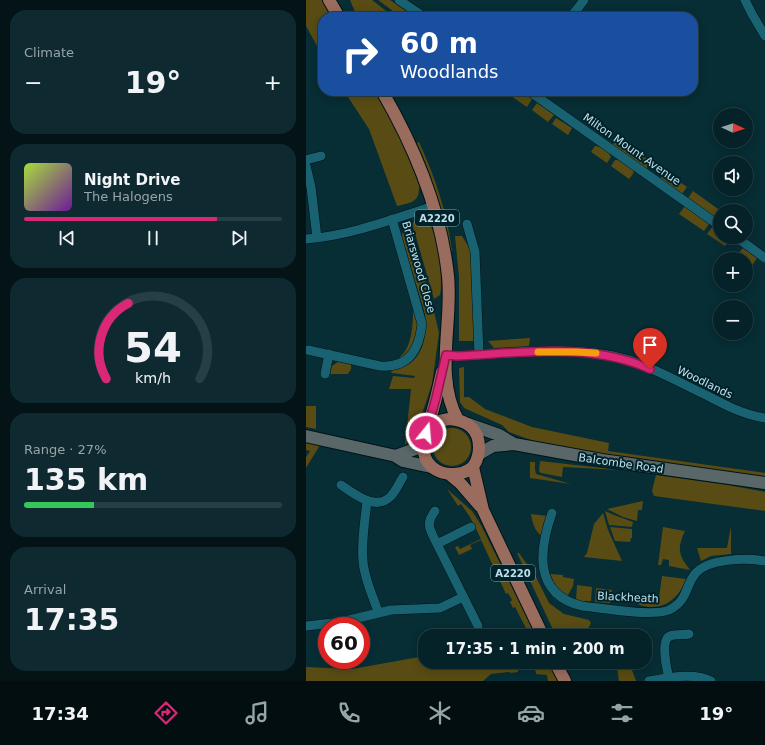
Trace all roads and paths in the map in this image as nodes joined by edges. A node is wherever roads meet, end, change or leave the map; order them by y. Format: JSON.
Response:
{"nodes":[{"id":1,"x":329,"y":0,"type":"edge"},
{"id":2,"x":399,"y":0,"type":"edge"},
{"id":3,"x":584,"y":0,"type":"edge"},
{"id":4,"x":745,"y":0,"type":"edge"},
{"id":5,"x":336,"y":12,"type":"edge"},
{"id":6,"x":417,"y":12,"type":"edge"},
{"id":7,"x":576,"y":12,"type":"edge"},
{"id":8,"x":765,"y":36,"type":"edge"},
{"id":9,"x":385,"y":96,"type":"edge"},
{"id":10,"x":536,"y":96,"type":"edge"},
{"id":11,"x":321,"y":156,"type":"dead end"},
{"id":12,"x":306,"y":160,"type":"edge"},
{"id":13,"x":306,"y":166,"type":"edge"},
{"id":14,"x":434,"y":206,"type":"junction"},
{"id":15,"x":392,"y":219,"type":"junction"},
{"id":16,"x":713,"y":221,"type":"edge"},
{"id":17,"x":467,"y":224,"type":"dead end"},
{"id":18,"x":317,"y":238,"type":"junction"},
{"id":19,"x":306,"y":239,"type":"edge"},
{"id":20,"x":746,"y":244,"type":"edge"},
{"id":21,"x":765,"y":258,"type":"edge"},
{"id":22,"x":308,"y":350,"type":"dead end"},
{"id":23,"x":329,"y":354,"type":"junction"},
{"id":24,"x":446,"y":355,"type":"junction"},
{"id":25,"x":479,"y":355,"type":"junction"},
{"id":26,"x":325,"y":374,"type":"dead end"},
{"id":27,"x":765,"y":418,"type":"edge"},
{"id":28,"x":463,"y":422,"type":"junction"},
{"id":29,"x":426,"y":433,"type":"junction"},
{"id":30,"x":306,"y":436,"type":"edge"},
{"id":31,"x":514,"y":444,"type":"junction"},
{"id":32,"x":424,"y":446,"type":"junction"},
{"id":33,"x":479,"y":454,"type":"junction"},
{"id":34,"x":395,"y":456,"type":"junction"},
{"id":35,"x":431,"y":467,"type":"junction"},
{"id":36,"x":473,"y":467,"type":"junction"},
{"id":37,"x":449,"y":474,"type":"junction"},
{"id":38,"x":403,"y":477,"type":"dead end"},
{"id":39,"x":765,"y":483,"type":"edge"},
{"id":40,"x":341,"y":485,"type":"dead end"},
{"id":41,"x":367,"y":502,"type":"junction"},
{"id":42,"x":435,"y":510,"type":"dead end"},
{"id":43,"x":483,"y":510,"type":"junction"},
{"id":44,"x":552,"y":513,"type":"dead end"},
{"id":45,"x":471,"y":527,"type":"dead end"},
{"id":46,"x":437,"y":544,"type":"junction"},
{"id":47,"x":765,"y":561,"type":"edge"},
{"id":48,"x":463,"y":597,"type":"junction"},
{"id":49,"x":378,"y":612,"type":"junction"},
{"id":50,"x":306,"y":626,"type":"edge"},
{"id":51,"x":478,"y":626,"type":"dead end"},
{"id":52,"x":540,"y":629,"type":"edge"},
{"id":53,"x":689,"y":634,"type":"dead end"},
{"id":54,"x":559,"y":669,"type":"edge"},
{"id":55,"x":668,"y":678,"type":"junction"},
{"id":56,"x":565,"y":681,"type":"edge"},
{"id":57,"x":649,"y":681,"type":"edge"},
{"id":58,"x":711,"y":681,"type":"edge"}],
"edges":[{"from":1,"to":5,"type":"main road"},
{"from":2,"to":6,"type":"street"},
{"from":3,"to":7,"type":"street"},
{"from":4,"to":8,"type":"street"},
{"from":9,"to":14,"type":"main road","number":"A2220"},
{"from":10,"to":16,"type":"street","name":"Milton Mount Avenue"},
{"from":11,"to":12,"type":"street"},
{"from":13,"to":18,"type":"street"},
{"from":14,"to":15,"type":"street"},
{"from":14,"to":24,"type":"main road","number":"A2220"},
{"from":15,"to":18,"type":"street"},
{"from":15,"to":23,"type":"street","name":"Briarswood Close"},
{"from":17,"to":25,"type":"street"},
{"from":18,"to":19,"type":"street"},
{"from":20,"to":21,"type":"street"},
{"from":22,"to":23,"type":"street","name":"Briarswood Close"},
{"from":23,"to":26,"type":"street"},
{"from":24,"to":25,"type":"street","name":"Woodlands"},
{"from":24,"to":28,"type":"main road","number":"A2220"},
{"from":24,"to":29,"type":"main road"},
{"from":25,"to":27,"type":"street","name":"Woodlands"},
{"from":28,"to":29,"type":"main road"},
{"from":28,"to":31,"type":"main road"},
{"from":28,"to":33,"type":"main road"},
{"from":29,"to":32,"type":"main road"},
{"from":30,"to":34,"type":"main road"},
{"from":31,"to":33,"type":"main road","name":"Balcombe Road"},
{"from":31,"to":39,"type":"main road","name":"Balcombe Road"},
{"from":32,"to":34,"type":"main road"},
{"from":32,"to":35,"type":"main road"},
{"from":33,"to":36,"type":"main road"},
{"from":34,"to":35,"type":"main road"},
{"from":35,"to":37,"type":"main road"},
{"from":36,"to":37,"type":"main road"},
{"from":36,"to":43,"type":"main road","number":"A2220"},
{"from":37,"to":43,"type":"main road"},
{"from":38,"to":41,"type":"street"},
{"from":40,"to":41,"type":"street"},
{"from":41,"to":49,"type":"street"},
{"from":42,"to":46,"type":"street"},
{"from":43,"to":52,"type":"main road","number":"A2220"},
{"from":44,"to":47,"type":"street","name":"Blackheath"},
{"from":45,"to":46,"type":"street"},
{"from":46,"to":48,"type":"street"},
{"from":48,"to":49,"type":"street"},
{"from":48,"to":51,"type":"street"},
{"from":49,"to":50,"type":"street"},
{"from":53,"to":55,"type":"street"},
{"from":54,"to":56,"type":"main road"},
{"from":55,"to":57,"type":"street"},
{"from":55,"to":58,"type":"street"}]}
